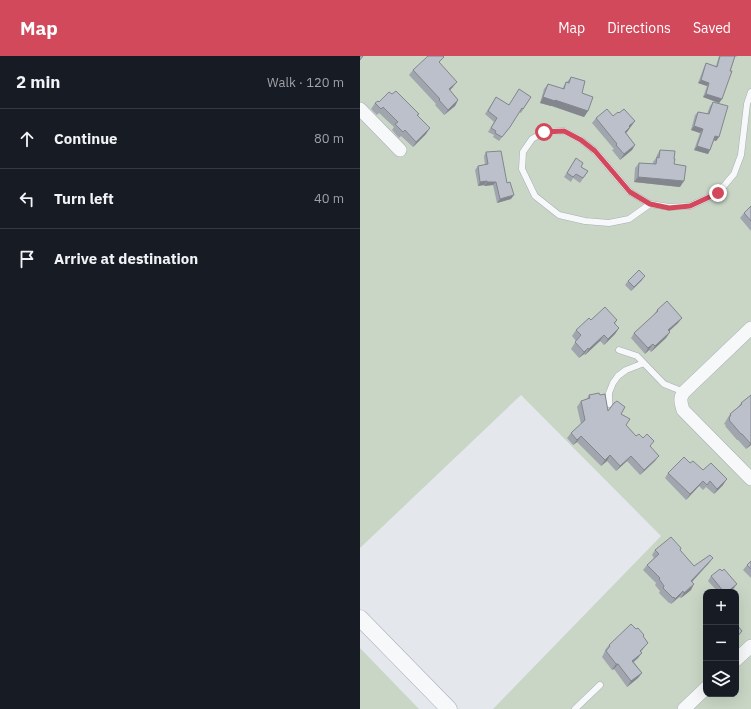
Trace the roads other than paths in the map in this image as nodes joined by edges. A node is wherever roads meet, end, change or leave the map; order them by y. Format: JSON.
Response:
{"nodes":[{"id":1,"x":751,"y":92,"type":"edge"},
{"id":2,"x":360,"y":109,"type":"edge"},
{"id":3,"x":400,"y":150,"type":"dead end"},
{"id":4,"x":650,"y":204,"type":"junction"},
{"id":5,"x":751,"y":328,"type":"edge"},
{"id":6,"x":619,"y":350,"type":"dead end"},
{"id":7,"x":644,"y":363,"type":"junction"},
{"id":8,"x":684,"y":392,"type":"junction"},
{"id":9,"x":609,"y":404,"type":"dead end"},
{"id":10,"x":751,"y":479,"type":"edge"},
{"id":11,"x":360,"y":618,"type":"edge"},
{"id":12,"x":751,"y":646,"type":"edge"},
{"id":13,"x":739,"y":657,"type":"edge"},
{"id":14,"x":600,"y":685,"type":"dead end"},
{"id":15,"x":703,"y":691,"type":"edge"},
{"id":16,"x":449,"y":709,"type":"edge"},
{"id":17,"x":575,"y":709,"type":"edge"},
{"id":18,"x":684,"y":709,"type":"edge"}],
"edges":[{"from":1,"to":4,"type":"lane"},
{"from":2,"to":3,"type":"street"},
{"from":4,"to":4,"type":"lane"},
{"from":5,"to":8,"type":"street"},
{"from":6,"to":7,"type":"lane"},
{"from":7,"to":8,"type":"lane"},
{"from":7,"to":9,"type":"lane"},
{"from":8,"to":10,"type":"street"},
{"from":11,"to":16,"type":"street"},
{"from":12,"to":13,"type":"street"},
{"from":14,"to":17,"type":"lane"},
{"from":15,"to":18,"type":"street"}]}
